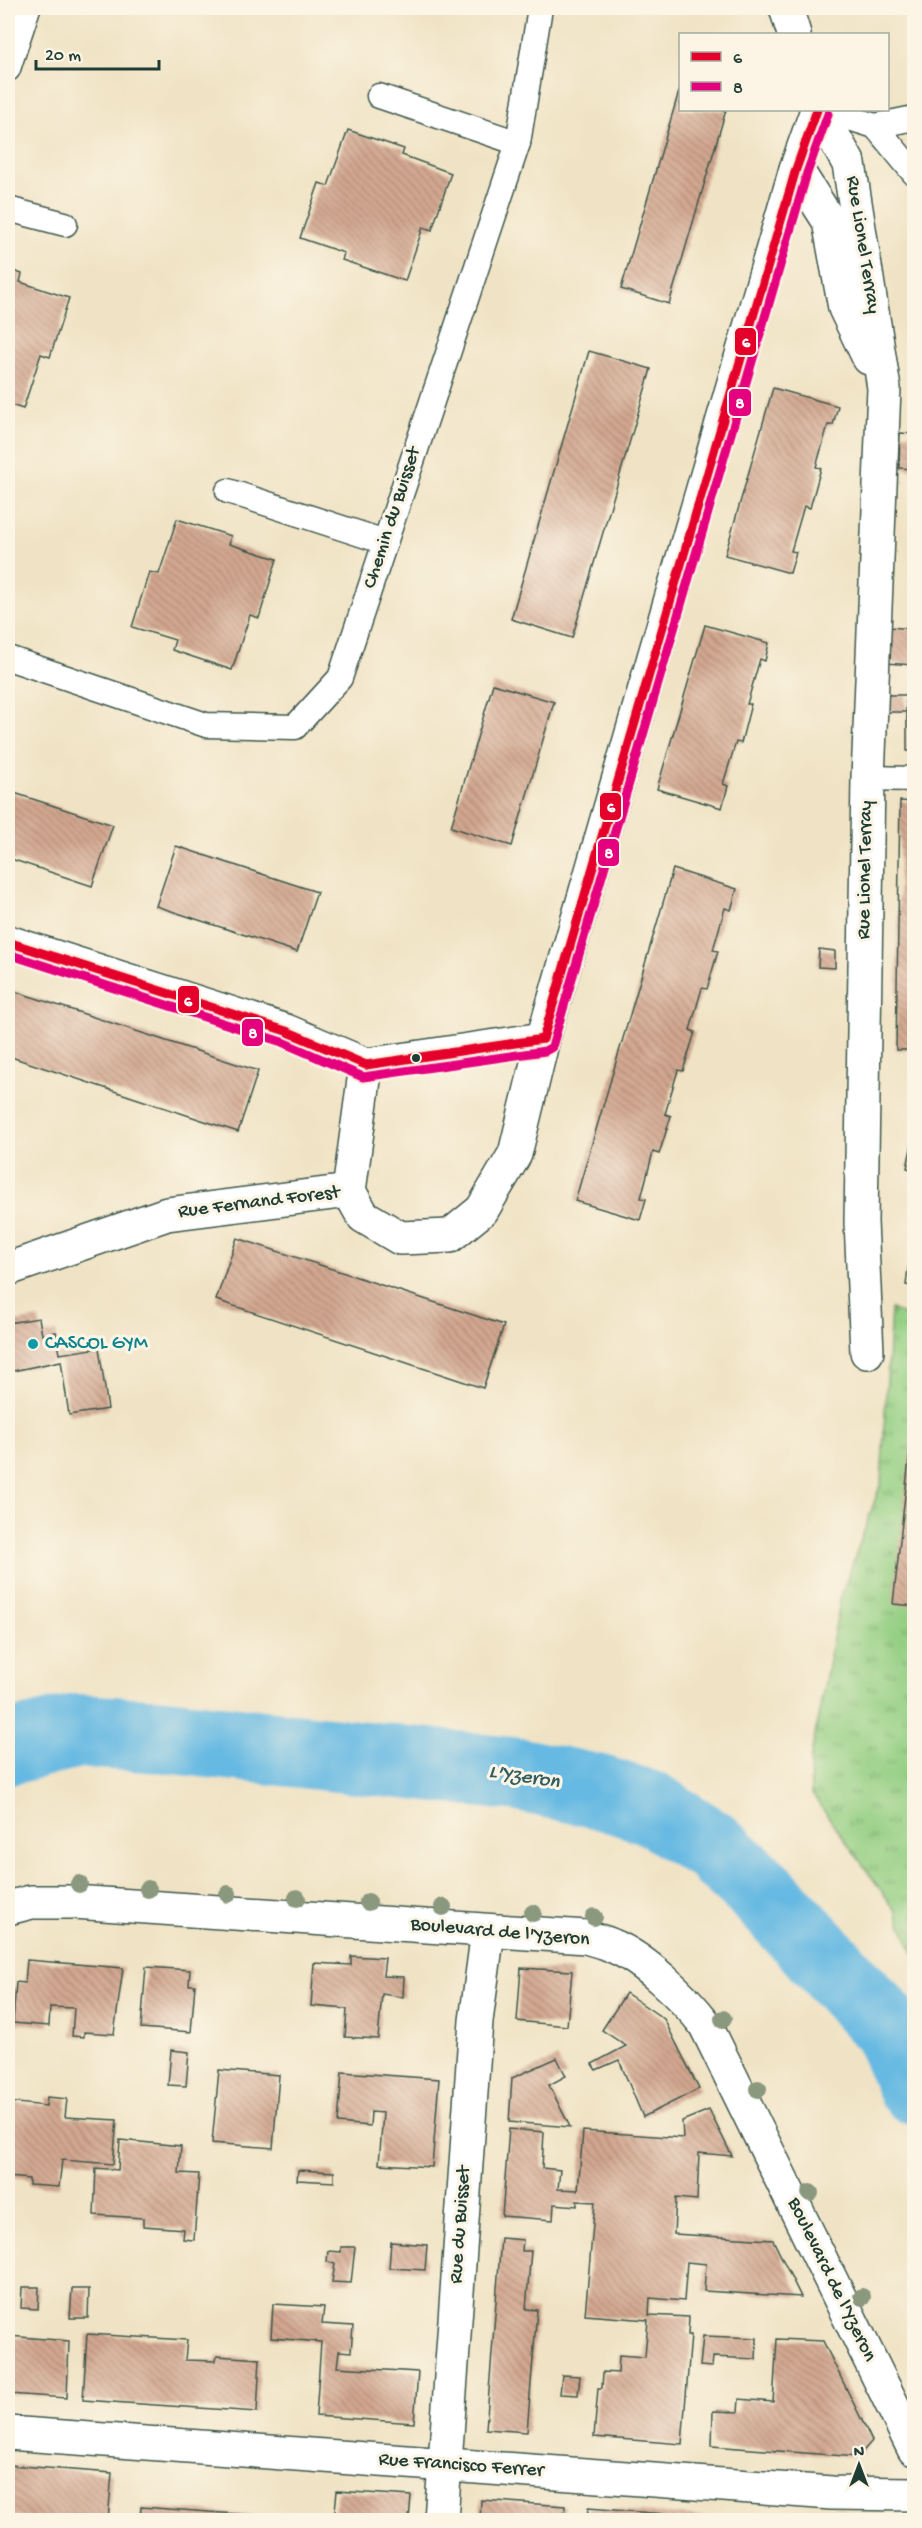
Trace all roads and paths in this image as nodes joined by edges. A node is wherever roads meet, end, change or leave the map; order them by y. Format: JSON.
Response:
{"nodes":[{"id":1,"x":28,"y":8,"type":"edge"},
{"id":2,"x":540,"y":8,"type":"edge"},
{"id":3,"x":786,"y":8,"type":"edge"},
{"id":4,"x":794,"y":33,"type":"edge"},
{"id":5,"x":8,"y":69,"type":"edge"},
{"id":6,"x":379,"y":96,"type":"dead end"},
{"id":7,"x":818,"y":111,"type":"edge"},
{"id":8,"x":819,"y":111,"type":"edge"},
{"id":9,"x":828,"y":111,"type":"edge"},
{"id":10,"x":915,"y":118,"type":"edge"},
{"id":11,"x":875,"y":126,"type":"junction"},
{"id":12,"x":518,"y":143,"type":"junction"},
{"id":13,"x":796,"y":169,"type":"junction"},
{"id":14,"x":915,"y":173,"type":"edge"},
{"id":15,"x":8,"y":209,"type":"edge"},
{"id":16,"x":65,"y":224,"type":"dead end"},
{"id":17,"x":884,"y":388,"type":"junction"},
{"id":18,"x":228,"y":491,"type":"dead end"},
{"id":19,"x":385,"y":542,"type":"junction"},
{"id":20,"x":8,"y":658,"type":"edge"},
{"id":21,"x":868,"y":778,"type":"junction"},
{"id":22,"x":915,"y":779,"type":"edge"},
{"id":23,"x":8,"y":942,"type":"edge"},
{"id":24,"x":543,"y":1040,"type":"junction"},
{"id":25,"x":366,"y":1065,"type":"junction"},
{"id":26,"x":349,"y":1191,"type":"junction"},
{"id":27,"x":8,"y":1269,"type":"edge"},
{"id":28,"x":867,"y":1352,"type":"dead end"},
{"id":29,"x":8,"y":1908,"type":"edge"},
{"id":30,"x":488,"y":1931,"type":"junction"},
{"id":31,"x":8,"y":2433,"type":"edge"},
{"id":32,"x":915,"y":2449,"type":"edge"},
{"id":33,"x":444,"y":2465,"type":"junction"},
{"id":34,"x":915,"y":2494,"type":"edge"},
{"id":35,"x":441,"y":2520,"type":"edge"}],
"edges":[{"from":1,"to":5,"type":"lane"},
{"from":2,"to":12,"type":"lane","name":"Chemin du Buisset"},
{"from":3,"to":4,"type":"street"},
{"from":6,"to":12,"type":"lane"},
{"from":7,"to":13,"type":"street"},
{"from":8,"to":17,"type":"street","name":"Rue Lionel Terray"},
{"from":9,"to":11,"type":"lane"},
{"from":10,"to":11,"type":"lane"},
{"from":11,"to":14,"type":"lane"},
{"from":12,"to":19,"type":"lane","name":"Chemin du Buisset"},
{"from":13,"to":17,"type":"street","name":"Rue Lionel Terray"},
{"from":13,"to":24,"type":"street","name":"Rue Fernand Forest"},
{"from":15,"to":16,"type":"lane"},
{"from":17,"to":21,"type":"street","name":"Rue Lionel Terray"},
{"from":18,"to":19,"type":"lane"},
{"from":19,"to":20,"type":"lane","name":"Chemin du Buisset"},
{"from":21,"to":22,"type":"lane"},
{"from":21,"to":28,"type":"street","name":"Rue Lionel Terray"},
{"from":23,"to":25,"type":"street"},
{"from":24,"to":25,"type":"street"},
{"from":24,"to":26,"type":"street","name":"Rue Fernand Forest"},
{"from":25,"to":26,"type":"street"},
{"from":26,"to":27,"type":"street","name":"Rue Fernand Forest"},
{"from":29,"to":30,"type":"street","name":"Boulevard de l'Yzeron"},
{"from":30,"to":32,"type":"street","name":"Boulevard de l'Yzeron"},
{"from":30,"to":33,"type":"street","name":"Rue du Buisset"},
{"from":31,"to":33,"type":"street","name":"Rue Francisco Ferrer"},
{"from":33,"to":34,"type":"street","name":"Rue Francisco Ferrer"},
{"from":33,"to":35,"type":"street","name":"Rue du Buisset"}]}
